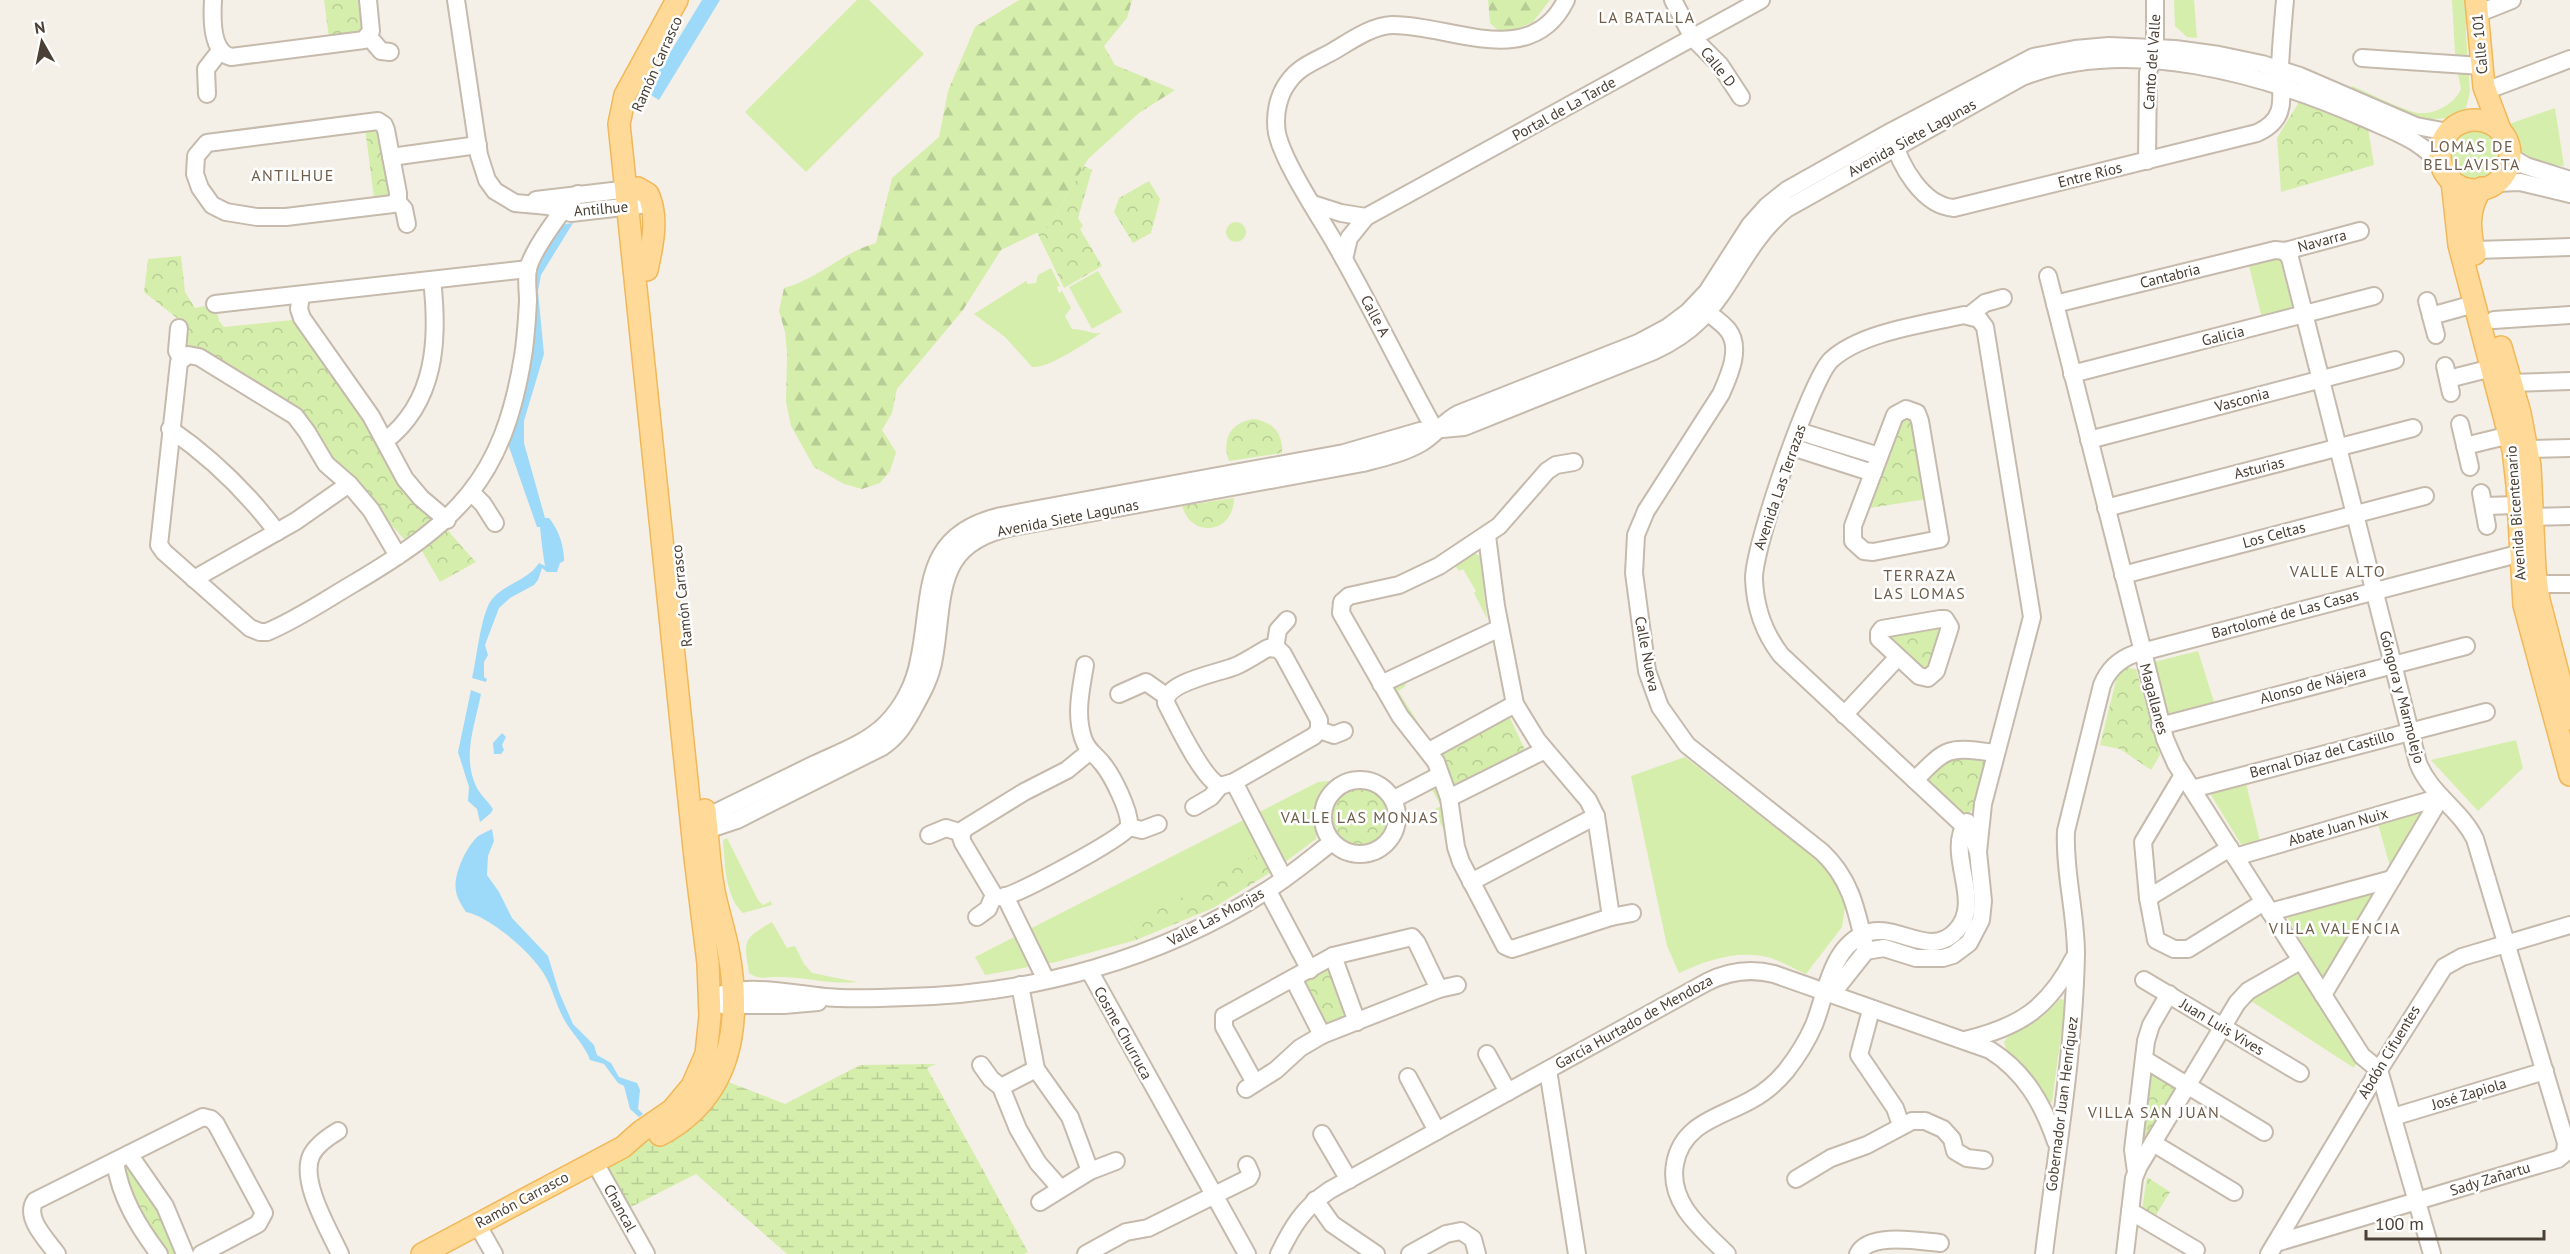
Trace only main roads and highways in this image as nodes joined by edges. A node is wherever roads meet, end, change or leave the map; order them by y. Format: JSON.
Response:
{"nodes":[{"id":1,"x":677,"y":0,"type":"edge"},
{"id":2,"x":686,"y":0,"type":"edge"},
{"id":3,"x":2477,"y":7,"type":"edge"},
{"id":4,"x":2484,"y":87,"type":"junction"},
{"id":5,"x":2455,"y":127,"type":"junction"},
{"id":6,"x":2502,"y":133,"type":"junction"},
{"id":7,"x":2447,"y":175,"type":"junction"},
{"id":8,"x":2488,"y":186,"type":"junction"},
{"id":9,"x":632,"y":197,"type":"junction"},
{"id":10,"x":2526,"y":511,"type":"junction"},
{"id":11,"x":2527,"y":551,"type":"junction"},
{"id":12,"x":2557,"y":676,"type":"edge"},
{"id":13,"x":2570,"y":719,"type":"edge"},
{"id":14,"x":2570,"y":775,"type":"edge"},
{"id":15,"x":623,"y":1147,"type":"junction"},
{"id":16,"x":422,"y":1254,"type":"edge"}],
"edges":[{"from":1,"to":9,"type":"main road","name":"Ramón Carrasco"},
{"from":2,"to":9,"type":"main road","name":"Ramón Carrasco"},
{"from":3,"to":4,"type":"main road","name":"Calle 101"},
{"from":4,"to":5,"type":"main road","name":"Calle 101"},
{"from":4,"to":6,"type":"main road","name":"Calle 101"},
{"from":5,"to":6,"type":"main road"},
{"from":5,"to":7,"type":"main road"},
{"from":6,"to":8,"type":"main road"},
{"from":7,"to":8,"type":"main road"},
{"from":7,"to":10,"type":"main road","name":"Avenida Bicentenario"},
{"from":8,"to":10,"type":"main road","name":"Avenida Bicentenario"},
{"from":9,"to":15,"type":"main road","name":"Ramón Carrasco"},
{"from":9,"to":15,"type":"main road","name":"Ramón Carrasco"},
{"from":10,"to":11,"type":"main road","name":"Avenida Bicentenario"},
{"from":11,"to":12,"type":"main road","name":"Avenida Bicentenario"},
{"from":11,"to":12,"type":"main road","name":"Avenida Bicentenario"},
{"from":12,"to":13,"type":"main road","name":"Avenida Bicentenario"},
{"from":12,"to":14,"type":"main road","name":"Avenida Bicentenario"},
{"from":15,"to":16,"type":"main road","name":"Ramón Carrasco"}]}
